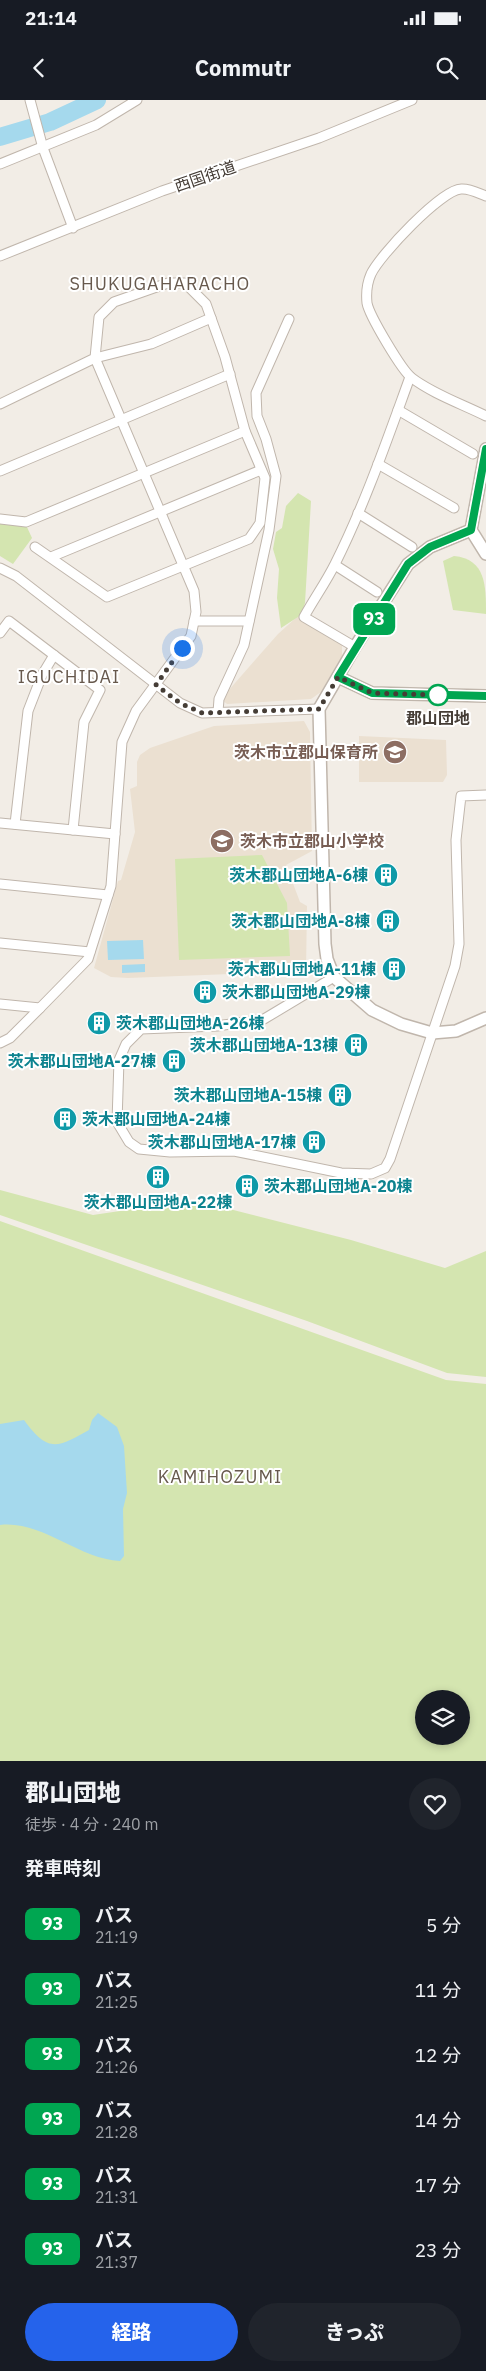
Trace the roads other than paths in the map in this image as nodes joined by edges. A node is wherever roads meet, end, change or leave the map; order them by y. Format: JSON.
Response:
{"nodes":[{"id":1,"x":30,"y":100,"type":"edge"},
{"id":2,"x":137,"y":100,"type":"edge"},
{"id":3,"x":412,"y":100,"type":"edge"},
{"id":4,"x":43,"y":148,"type":"junction"},
{"id":5,"x":0,"y":164,"type":"edge"},
{"id":6,"x":486,"y":196,"type":"edge"},
{"id":7,"x":73,"y":228,"type":"junction"},
{"id":8,"x":0,"y":256,"type":"edge"},
{"id":9,"x":211,"y":318,"type":"junction"},
{"id":10,"x":289,"y":319,"type":"dead end"},
{"id":11,"x":96,"y":358,"type":"junction"},
{"id":12,"x":230,"y":374,"type":"junction"},
{"id":13,"x":410,"y":377,"type":"junction"},
{"id":14,"x":0,"y":404,"type":"edge"},
{"id":15,"x":398,"y":410,"type":"junction"},
{"id":16,"x":486,"y":416,"type":"edge"},
{"id":17,"x":121,"y":419,"type":"junction"},
{"id":18,"x":245,"y":431,"type":"junction"},
{"id":19,"x":486,"y":450,"type":"edge"},
{"id":20,"x":473,"y":454,"type":"dead end"},
{"id":21,"x":378,"y":464,"type":"junction"},
{"id":22,"x":261,"y":470,"type":"junction"},
{"id":23,"x":0,"y":471,"type":"edge"},
{"id":24,"x":144,"y":473,"type":"junction"},
{"id":25,"x":454,"y":508,"type":"dead end"},
{"id":26,"x":161,"y":513,"type":"junction"},
{"id":27,"x":358,"y":514,"type":"junction"},
{"id":28,"x":0,"y":519,"type":"edge"},
{"id":29,"x":471,"y":530,"type":"junction"},
{"id":30,"x":35,"y":546,"type":"dead end"},
{"id":31,"x":412,"y":548,"type":"dead end"},
{"id":32,"x":486,"y":554,"type":"edge"},
{"id":33,"x":51,"y":557,"type":"junction"},
{"id":34,"x":335,"y":565,"type":"junction"},
{"id":35,"x":184,"y":566,"type":"junction"},
{"id":36,"x":0,"y":568,"type":"edge"},
{"id":37,"x":377,"y":592,"type":"dead end"},
{"id":38,"x":194,"y":621,"type":"junction"},
{"id":39,"x":249,"y":621,"type":"junction"},
{"id":40,"x":0,"y":633,"type":"edge"},
{"id":41,"x":355,"y":647,"type":"junction"},
{"id":42,"x":54,"y":655,"type":"junction"},
{"id":43,"x":338,"y":677,"type":"junction"},
{"id":44,"x":156,"y":685,"type":"junction"},
{"id":45,"x":486,"y":696,"type":"edge"},
{"id":46,"x":319,"y":709,"type":"junction"},
{"id":47,"x":218,"y":712,"type":"junction"},
{"id":48,"x":486,"y":795,"type":"edge"},
{"id":49,"x":0,"y":823,"type":"edge"},
{"id":50,"x":15,"y":824,"type":"junction"},
{"id":51,"x":73,"y":830,"type":"junction"},
{"id":52,"x":114,"y":834,"type":"junction"},
{"id":53,"x":0,"y":884,"type":"edge"},
{"id":54,"x":108,"y":894,"type":"junction"},
{"id":55,"x":0,"y":942,"type":"edge"},
{"id":56,"x":90,"y":952,"type":"junction"},
{"id":57,"x":334,"y":977,"type":"junction"},
{"id":58,"x":0,"y":1004,"type":"edge"},
{"id":59,"x":40,"y":1008,"type":"junction"},
{"id":60,"x":486,"y":1018,"type":"edge"},
{"id":61,"x":432,"y":1033,"type":"junction"},
{"id":62,"x":0,"y":1043,"type":"edge"}],
"edges":[{"from":1,"to":4,"type":"street"},
{"from":2,"to":4,"type":"street"},
{"from":3,"to":7,"type":"street","name":"西国街道"},
{"from":4,"to":5,"type":"street"},
{"from":4,"to":7,"type":"street"},
{"from":6,"to":13,"type":"street"},
{"from":7,"to":8,"type":"street","name":"西国街道"},
{"from":9,"to":11,"type":"street"},
{"from":9,"to":11,"type":"street"},
{"from":9,"to":12,"type":"street"},
{"from":10,"to":39,"type":"street"},
{"from":11,"to":14,"type":"street"},
{"from":11,"to":17,"type":"street"},
{"from":12,"to":17,"type":"street"},
{"from":12,"to":18,"type":"street"},
{"from":13,"to":15,"type":"street"},
{"from":13,"to":16,"type":"street"},
{"from":15,"to":20,"type":"street"},
{"from":15,"to":21,"type":"street"},
{"from":17,"to":23,"type":"street"},
{"from":17,"to":24,"type":"street"},
{"from":18,"to":22,"type":"street"},
{"from":18,"to":24,"type":"street"},
{"from":19,"to":29,"type":"street"},
{"from":21,"to":25,"type":"street"},
{"from":21,"to":27,"type":"street"},
{"from":22,"to":26,"type":"street"},
{"from":22,"to":35,"type":"street"},
{"from":24,"to":26,"type":"street"},
{"from":24,"to":28,"type":"street"},
{"from":26,"to":33,"type":"street"},
{"from":26,"to":35,"type":"street"},
{"from":27,"to":31,"type":"street"},
{"from":27,"to":34,"type":"street"},
{"from":29,"to":32,"type":"street"},
{"from":29,"to":41,"type":"street"},
{"from":30,"to":33,"type":"street"},
{"from":33,"to":35,"type":"street"},
{"from":34,"to":37,"type":"street"},
{"from":34,"to":41,"type":"street"},
{"from":35,"to":38,"type":"street"},
{"from":36,"to":44,"type":"street"},
{"from":38,"to":39,"type":"street"},
{"from":38,"to":44,"type":"street"},
{"from":39,"to":47,"type":"street"},
{"from":40,"to":42,"type":"street"},
{"from":41,"to":43,"type":"street"},
{"from":42,"to":50,"type":"street"},
{"from":42,"to":51,"type":"street"},
{"from":43,"to":45,"type":"street"},
{"from":43,"to":46,"type":"street"},
{"from":44,"to":47,"type":"street"},
{"from":44,"to":52,"type":"street"},
{"from":46,"to":47,"type":"street"},
{"from":46,"to":57,"type":"street"},
{"from":48,"to":61,"type":"street"},
{"from":49,"to":50,"type":"street"},
{"from":50,"to":51,"type":"street"},
{"from":51,"to":52,"type":"street"},
{"from":52,"to":54,"type":"street"},
{"from":53,"to":54,"type":"street"},
{"from":54,"to":56,"type":"street"},
{"from":55,"to":56,"type":"street"},
{"from":56,"to":59,"type":"street"},
{"from":57,"to":61,"type":"street"},
{"from":57,"to":61,"type":"street"},
{"from":58,"to":59,"type":"street"},
{"from":59,"to":62,"type":"street"},
{"from":60,"to":61,"type":"street"}]}
